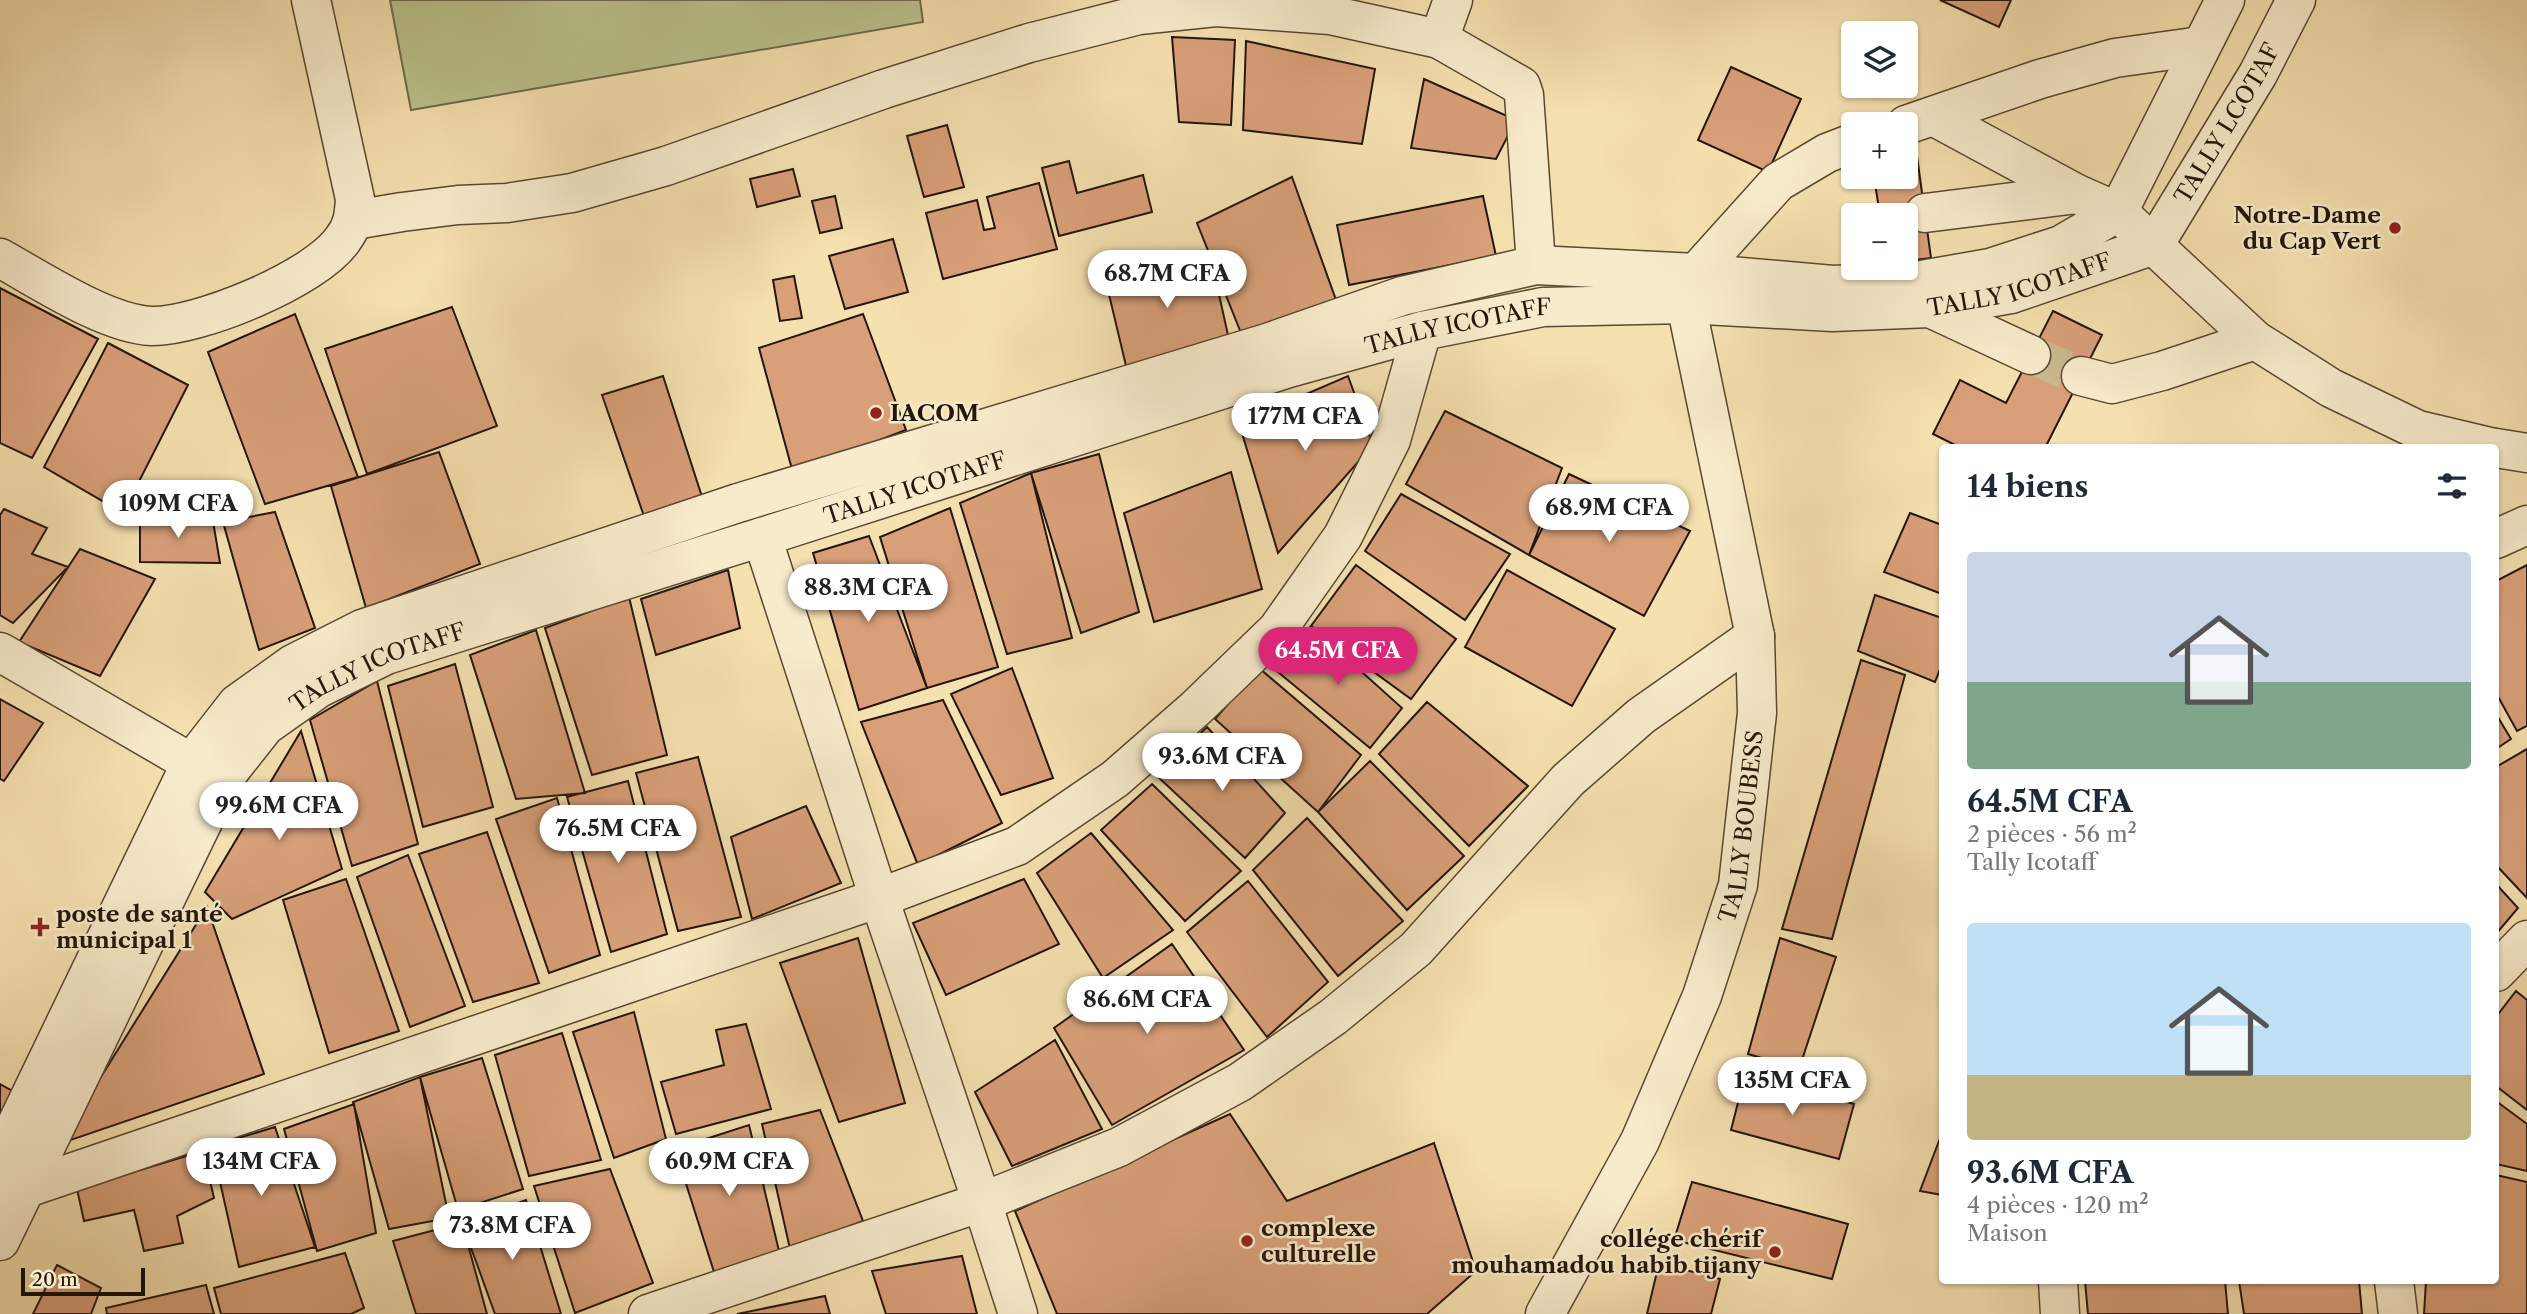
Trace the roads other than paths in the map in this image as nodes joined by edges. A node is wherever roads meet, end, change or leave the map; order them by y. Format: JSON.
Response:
{"nodes":[{"id":1,"x":311,"y":0,"type":"edge"},
{"id":2,"x":1452,"y":0,"type":"edge"},
{"id":3,"x":2225,"y":0,"type":"edge"},
{"id":4,"x":2296,"y":0,"type":"edge"},
{"id":5,"x":1316,"y":8,"type":"edge"},
{"id":6,"x":1439,"y":39,"type":"junction"},
{"id":7,"x":2201,"y":46,"type":"junction"},
{"id":8,"x":1919,"y":121,"type":"edge"},
{"id":9,"x":1841,"y":148,"type":"edge"},
{"id":10,"x":2077,"y":194,"type":"junction"},
{"id":11,"x":2118,"y":212,"type":"junction"},
{"id":12,"x":1925,"y":213,"type":"dead end"},
{"id":13,"x":354,"y":220,"type":"junction"},
{"id":14,"x":2154,"y":245,"type":"junction"},
{"id":15,"x":0,"y":258,"type":"edge"},
{"id":16,"x":1535,"y":265,"type":"junction"},
{"id":17,"x":1839,"y":284,"type":"edge"},
{"id":18,"x":1691,"y":288,"type":"junction"},
{"id":19,"x":1930,"y":308,"type":"junction"},
{"id":20,"x":1422,"y":331,"type":"junction"},
{"id":21,"x":2255,"y":341,"type":"junction"},
{"id":22,"x":2031,"y":355,"type":"tunnel mouth"},
{"id":23,"x":2081,"y":376,"type":"tunnel mouth"},
{"id":24,"x":2478,"y":444,"type":"edge"},
{"id":25,"x":2499,"y":449,"type":"edge"},
{"id":26,"x":2527,"y":453,"type":"edge"},
{"id":27,"x":2527,"y":525,"type":"edge"},
{"id":28,"x":762,"y":537,"type":"junction"},
{"id":29,"x":2499,"y":538,"type":"edge"},
{"id":30,"x":1755,"y":636,"type":"junction"},
{"id":31,"x":0,"y":652,"type":"edge"},
{"id":32,"x":207,"y":771,"type":"junction"},
{"id":33,"x":879,"y":898,"type":"junction"},
{"id":34,"x":2527,"y":940,"type":"edge"},
{"id":35,"x":2499,"y":969,"type":"edge"},
{"id":36,"x":0,"y":1159,"type":"edge"},
{"id":37,"x":13,"y":1193,"type":"edge"},
{"id":38,"x":982,"y":1202,"type":"junction"},
{"id":39,"x":0,"y":1241,"type":"edge"},
{"id":40,"x":2058,"y":1284,"type":"edge"},
{"id":41,"x":2394,"y":1284,"type":"edge"},
{"id":42,"x":648,"y":1314,"type":"edge"},
{"id":43,"x":1018,"y":1314,"type":"edge"},
{"id":44,"x":1545,"y":1314,"type":"edge"},
{"id":45,"x":2060,"y":1314,"type":"edge"},
{"id":46,"x":2398,"y":1314,"type":"edge"}],
"edges":[{"from":1,"to":13,"type":"street"},
{"from":2,"to":6,"type":"street"},
{"from":3,"to":7,"type":"street"},
{"from":4,"to":14,"type":"street","name":"TALLY LCOTAF"},
{"from":5,"to":6,"type":"street"},
{"from":5,"to":13,"type":"street"},
{"from":6,"to":16,"type":"street"},
{"from":7,"to":8,"type":"street"},
{"from":7,"to":11,"type":"street"},
{"from":8,"to":10,"type":"street"},
{"from":9,"to":18,"type":"street"},
{"from":10,"to":11,"type":"street"},
{"from":10,"to":12,"type":"street"},
{"from":11,"to":14,"type":"street"},
{"from":11,"to":17,"type":"street","name":"TALLY ICOTAFF"},
{"from":13,"to":15,"type":"street"},
{"from":14,"to":19,"type":"street","name":"TALLY ICOTAFF"},
{"from":14,"to":21,"type":"street"},
{"from":16,"to":18,"type":"street","name":"TALLY ICOTAFF"},
{"from":16,"to":32,"type":"street","name":"TALLY ICOTAFF"},
{"from":17,"to":18,"type":"street","name":"TALLY ICOTAFF"},
{"from":17,"to":19,"type":"street","name":"TALLY ICOTAFF"},
{"from":18,"to":20,"type":"street","name":"TALLY ICOTAFF"},
{"from":18,"to":30,"type":"street","name":"TALLY BOUBESS"},
{"from":19,"to":22,"type":"street"},
{"from":20,"to":28,"type":"street","name":"TALLY ICOTAFF"},
{"from":20,"to":33,"type":"street"},
{"from":21,"to":23,"type":"street"},
{"from":21,"to":24,"type":"street"},
{"from":25,"to":26,"type":"street"},
{"from":27,"to":29,"type":"street"},
{"from":28,"to":32,"type":"street","name":"TALLY ICOTAFF"},
{"from":28,"to":33,"type":"street"},
{"from":30,"to":38,"type":"street"},
{"from":30,"to":44,"type":"street","name":"TALLY BOUBESS"},
{"from":31,"to":32,"type":"street"},
{"from":32,"to":36,"type":"street","name":"TALLY ICOTAFF"},
{"from":32,"to":37,"type":"street","name":"TALLY ICOTAFF"},
{"from":33,"to":37,"type":"street"},
{"from":33,"to":38,"type":"street"},
{"from":34,"to":35,"type":"street"},
{"from":37,"to":39,"type":"street","name":"TALLY ICOTAFF"},
{"from":38,"to":42,"type":"street"},
{"from":38,"to":43,"type":"street"},
{"from":40,"to":45,"type":"street"},
{"from":41,"to":46,"type":"street"}]}
